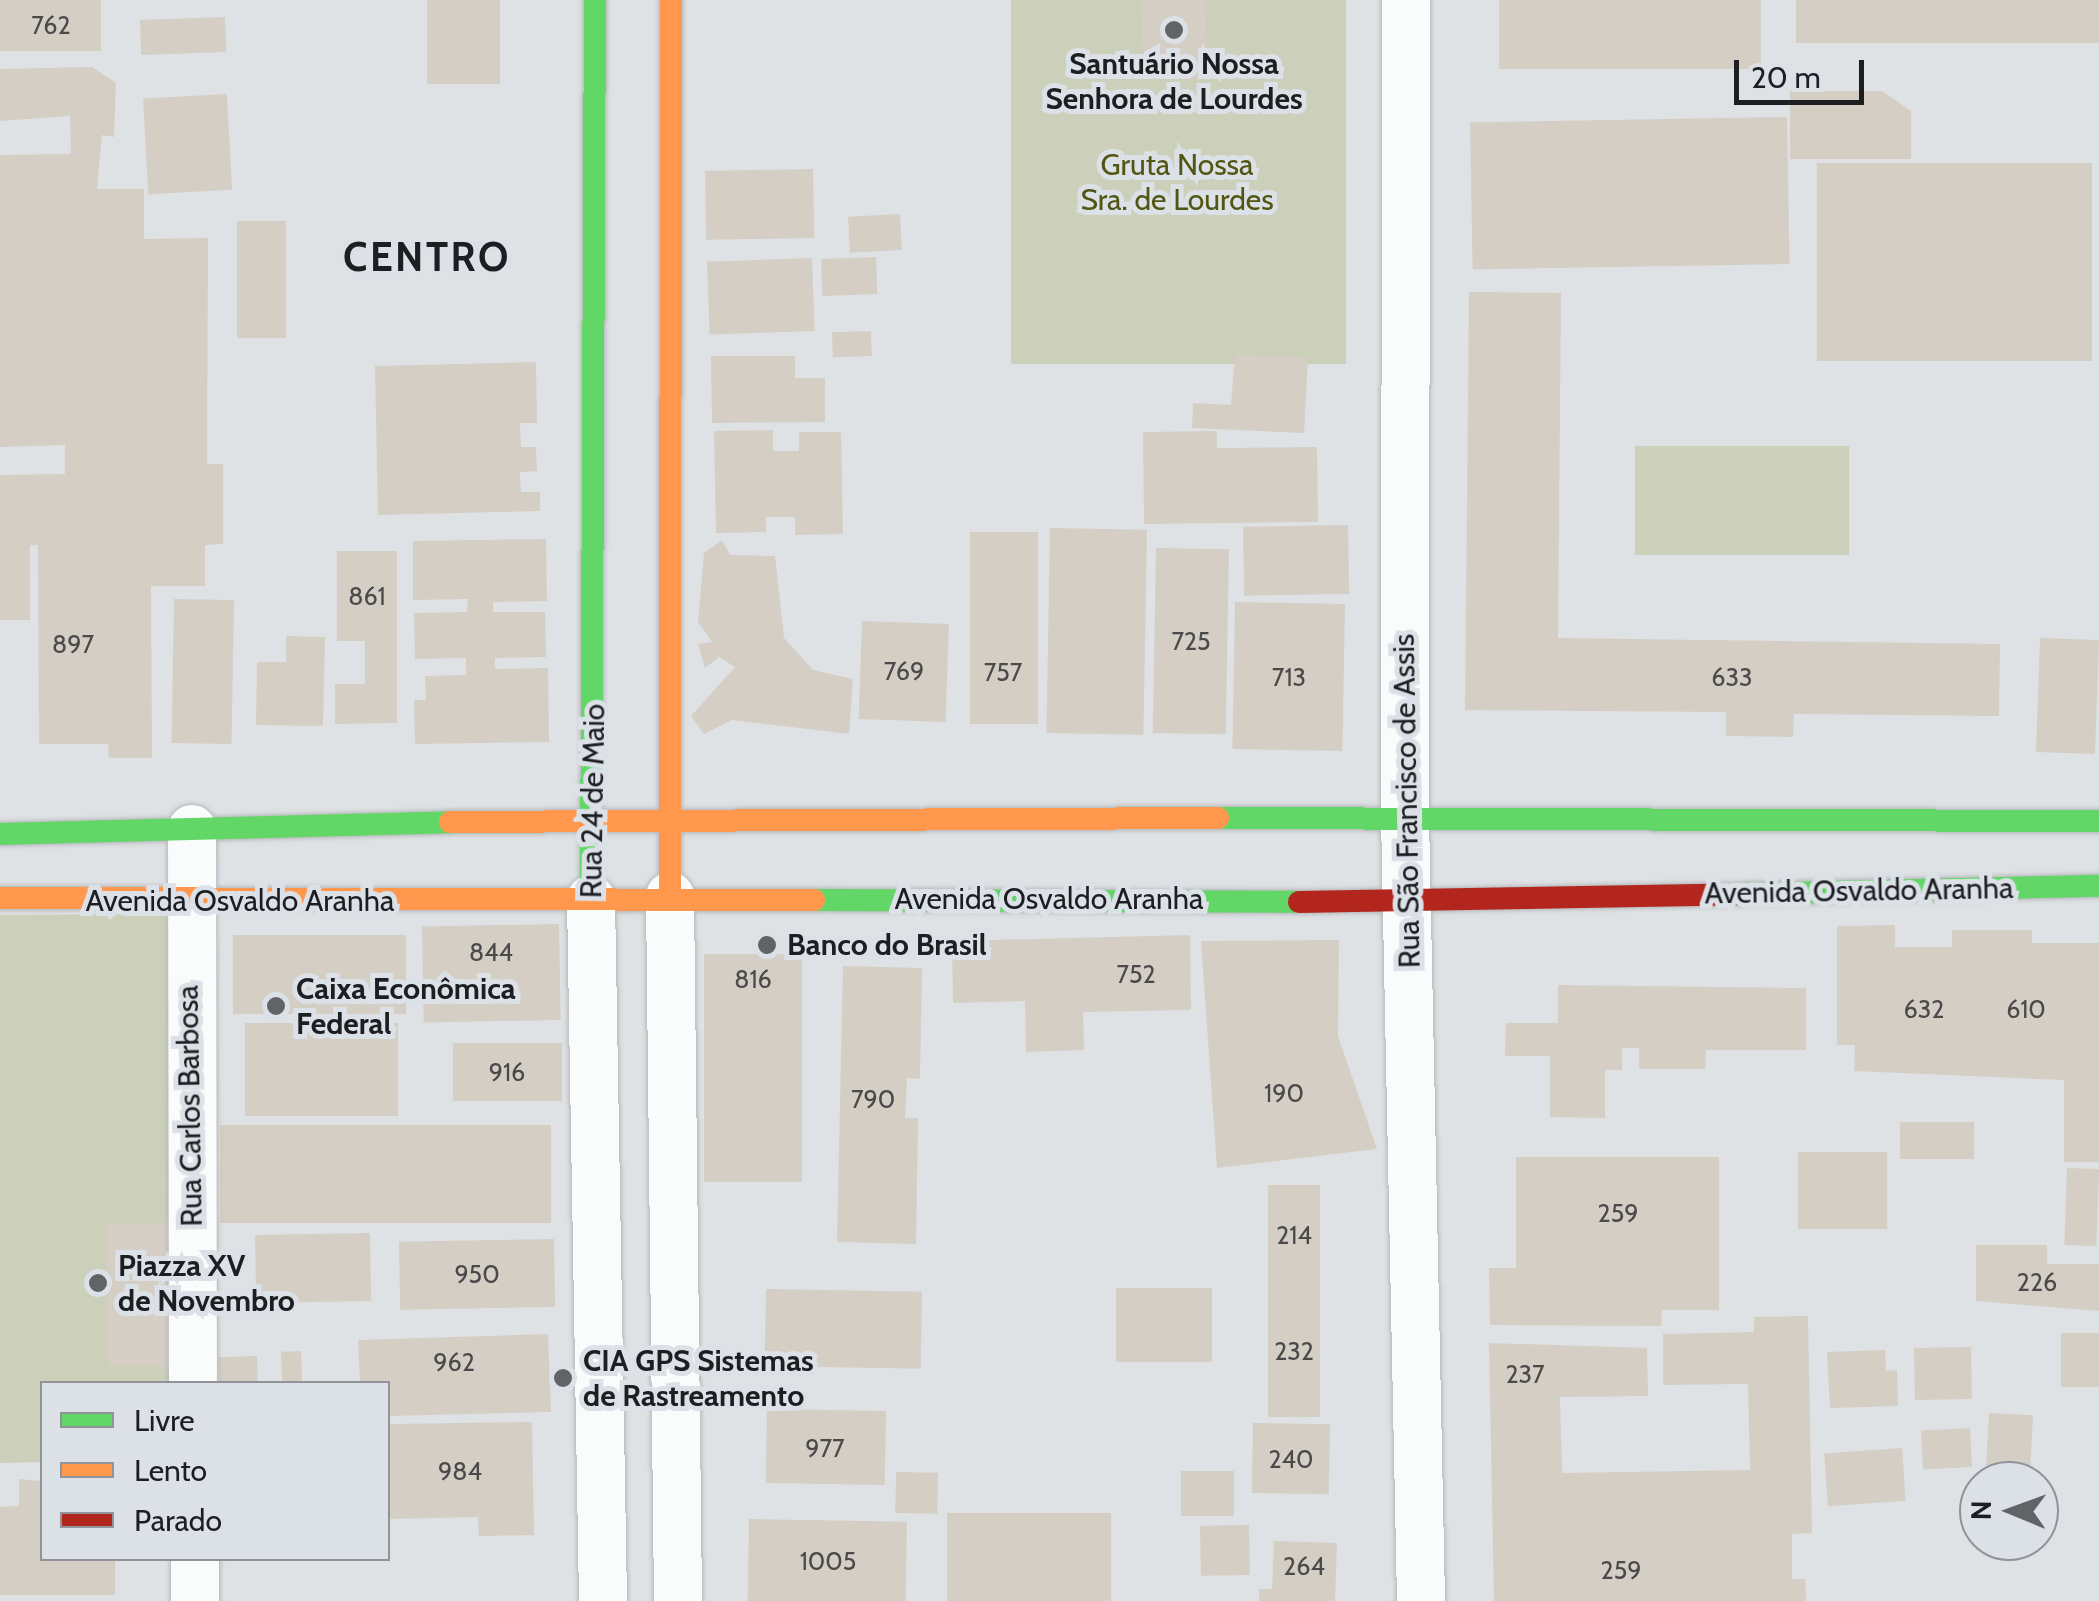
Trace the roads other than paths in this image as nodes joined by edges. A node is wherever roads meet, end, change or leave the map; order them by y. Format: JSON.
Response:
{"nodes":[{"id":1,"x":595,"y":0,"type":"edge"},
{"id":2,"x":671,"y":0,"type":"edge"},
{"id":3,"x":1406,"y":0,"type":"edge"},
{"id":4,"x":670,"y":816,"type":"junction"},
{"id":5,"x":1405,"y":817,"type":"junction"},
{"id":6,"x":594,"y":818,"type":"junction"},
{"id":7,"x":2099,"y":821,"type":"edge"},
{"id":8,"x":192,"y":829,"type":"junction"},
{"id":9,"x":0,"y":834,"type":"edge"},
{"id":10,"x":2099,"y":886,"type":"edge"},
{"id":11,"x":670,"y":896,"type":"junction"},
{"id":12,"x":0,"y":898,"type":"edge"},
{"id":13,"x":591,"y":899,"type":"junction"},
{"id":14,"x":1407,"y":902,"type":"junction"},
{"id":15,"x":188,"y":904,"type":"junction"},
{"id":16,"x":193,"y":1381,"type":"edge"},
{"id":17,"x":195,"y":1561,"type":"edge"},
{"id":18,"x":196,"y":1601,"type":"edge"},
{"id":19,"x":603,"y":1601,"type":"edge"},
{"id":20,"x":678,"y":1601,"type":"edge"},
{"id":21,"x":1421,"y":1601,"type":"edge"}],
"edges":[{"from":1,"to":6,"type":"main road","name":"Rua 24 de Maio"},
{"from":2,"to":4,"type":"main road"},
{"from":3,"to":5,"type":"street","name":"Rua São Francisco de Assis"},
{"from":4,"to":5,"type":"main road"},
{"from":4,"to":6,"type":"main road"},
{"from":4,"to":11,"type":"main road"},
{"from":5,"to":7,"type":"main road"},
{"from":5,"to":14,"type":"street","name":"Rua São Francisco de Assis"},
{"from":6,"to":8,"type":"main road"},
{"from":6,"to":13,"type":"main road","name":"Rua 24 de Maio"},
{"from":8,"to":9,"type":"main road"},
{"from":8,"to":15,"type":"street","name":"Rua Carlos Barbosa"},
{"from":10,"to":14,"type":"main road","name":"Avenida Osvaldo Aranha"},
{"from":11,"to":13,"type":"main road","name":"Avenida Osvaldo Aranha"},
{"from":11,"to":14,"type":"main road","name":"Avenida Osvaldo Aranha"},
{"from":11,"to":20,"type":"street"},
{"from":12,"to":15,"type":"main road","name":"Avenida Osvaldo Aranha"},
{"from":13,"to":15,"type":"main road","name":"Avenida Osvaldo Aranha"},
{"from":13,"to":19,"type":"street","name":"Rua 24 de Maio"},
{"from":14,"to":21,"type":"street","name":"Rua São Francisco de Assis"},
{"from":15,"to":16,"type":"street","name":"Rua Carlos Barbosa"},
{"from":17,"to":18,"type":"street"}]}
